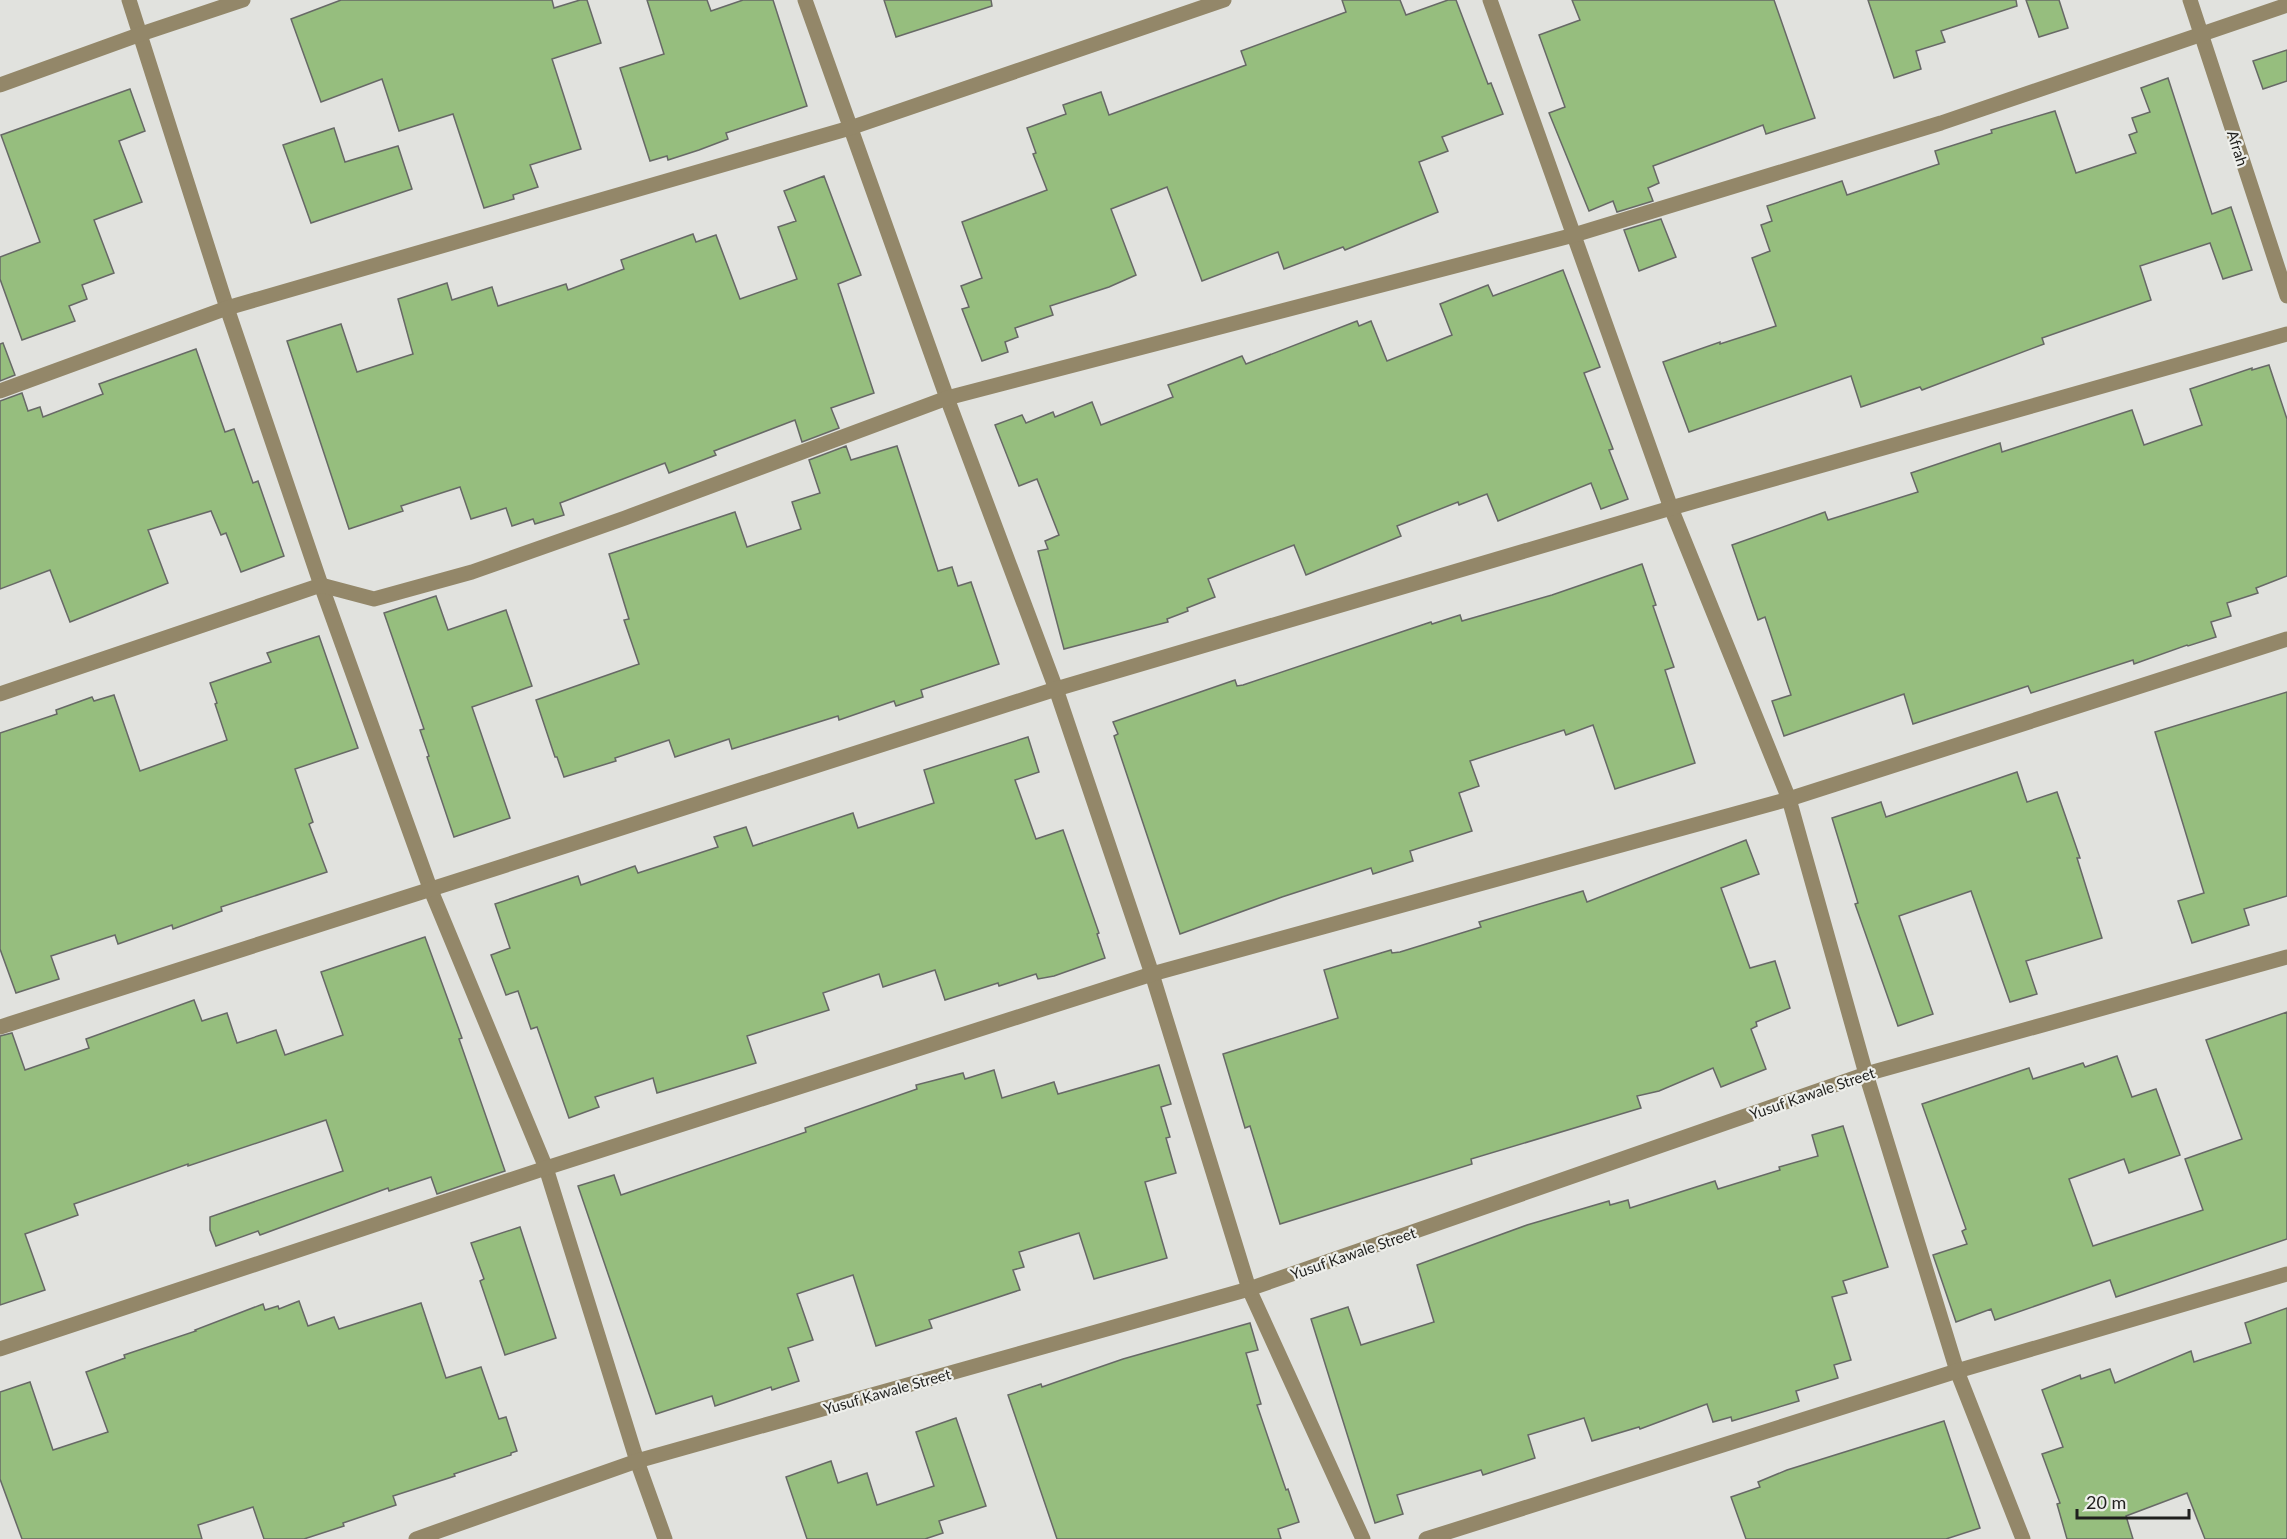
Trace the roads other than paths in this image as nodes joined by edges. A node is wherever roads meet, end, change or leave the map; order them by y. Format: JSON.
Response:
{"nodes":[{"id":1,"x":129,"y":0,"type":"edge"},
{"id":2,"x":243,"y":0,"type":"edge"},
{"id":3,"x":805,"y":0,"type":"edge"},
{"id":4,"x":1224,"y":0,"type":"edge"},
{"id":5,"x":1490,"y":0,"type":"edge"},
{"id":6,"x":2190,"y":0,"type":"edge"},
{"id":7,"x":2287,"y":5,"type":"edge"},
{"id":8,"x":141,"y":34,"type":"junction"},
{"id":9,"x":2201,"y":34,"type":"junction"},
{"id":10,"x":0,"y":85,"type":"edge"},
{"id":11,"x":850,"y":128,"type":"junction"},
{"id":12,"x":1574,"y":235,"type":"junction"},
{"id":13,"x":2287,"y":296,"type":"edge"},
{"id":14,"x":227,"y":308,"type":"junction"},
{"id":15,"x":2287,"y":334,"type":"edge"},
{"id":16,"x":0,"y":391,"type":"edge"},
{"id":17,"x":947,"y":398,"type":"junction"},
{"id":18,"x":1671,"y":508,"type":"junction"},
{"id":19,"x":321,"y":585,"type":"junction"},
{"id":20,"x":2287,"y":639,"type":"edge"},
{"id":21,"x":1056,"y":689,"type":"junction"},
{"id":22,"x":0,"y":693,"type":"edge"},
{"id":23,"x":1789,"y":799,"type":"junction"},
{"id":24,"x":430,"y":888,"type":"junction"},
{"id":25,"x":2287,"y":957,"type":"edge"},
{"id":26,"x":1152,"y":974,"type":"junction"},
{"id":27,"x":0,"y":1027,"type":"edge"},
{"id":28,"x":1866,"y":1074,"type":"junction"},
{"id":29,"x":546,"y":1168,"type":"junction"},
{"id":30,"x":2287,"y":1274,"type":"edge"},
{"id":31,"x":1249,"y":1290,"type":"junction"},
{"id":32,"x":0,"y":1349,"type":"edge"},
{"id":33,"x":1957,"y":1371,"type":"junction"},
{"id":34,"x":637,"y":1461,"type":"junction"},
{"id":35,"x":416,"y":1539,"type":"edge"},
{"id":36,"x":665,"y":1539,"type":"edge"},
{"id":37,"x":1363,"y":1539,"type":"edge"},
{"id":38,"x":1426,"y":1539,"type":"edge"},
{"id":39,"x":2023,"y":1539,"type":"edge"}],
"edges":[{"from":1,"to":8,"type":"street"},
{"from":2,"to":8,"type":"street"},
{"from":3,"to":11,"type":"street"},
{"from":4,"to":11,"type":"street"},
{"from":5,"to":12,"type":"street"},
{"from":6,"to":9,"type":"street","name":"Afrah"},
{"from":7,"to":9,"type":"street"},
{"from":8,"to":10,"type":"street"},
{"from":8,"to":14,"type":"street"},
{"from":9,"to":12,"type":"street"},
{"from":9,"to":13,"type":"street","name":"Afrah"},
{"from":11,"to":14,"type":"street"},
{"from":11,"to":17,"type":"street"},
{"from":12,"to":17,"type":"street"},
{"from":12,"to":18,"type":"street"},
{"from":14,"to":16,"type":"street"},
{"from":14,"to":19,"type":"street"},
{"from":15,"to":18,"type":"street"},
{"from":17,"to":19,"type":"street"},
{"from":17,"to":21,"type":"street"},
{"from":18,"to":21,"type":"street"},
{"from":18,"to":23,"type":"street"},
{"from":19,"to":22,"type":"street"},
{"from":19,"to":24,"type":"street"},
{"from":20,"to":23,"type":"street"},
{"from":21,"to":24,"type":"street"},
{"from":21,"to":26,"type":"street"},
{"from":23,"to":26,"type":"street"},
{"from":23,"to":28,"type":"street"},
{"from":24,"to":27,"type":"street"},
{"from":24,"to":29,"type":"street"},
{"from":25,"to":28,"type":"street","name":"Yusuf Kawale Street"},
{"from":26,"to":29,"type":"street"},
{"from":26,"to":31,"type":"street"},
{"from":28,"to":31,"type":"street","name":"Yusuf Kawale Street"},
{"from":28,"to":33,"type":"street"},
{"from":29,"to":32,"type":"street"},
{"from":29,"to":34,"type":"street"},
{"from":30,"to":33,"type":"street"},
{"from":31,"to":34,"type":"street","name":"Yusuf Kawale Street"},
{"from":31,"to":37,"type":"street"},
{"from":33,"to":38,"type":"street"},
{"from":33,"to":39,"type":"street"},
{"from":34,"to":35,"type":"street","name":"Yusuf Kawale Street"},
{"from":34,"to":36,"type":"street"}]}
